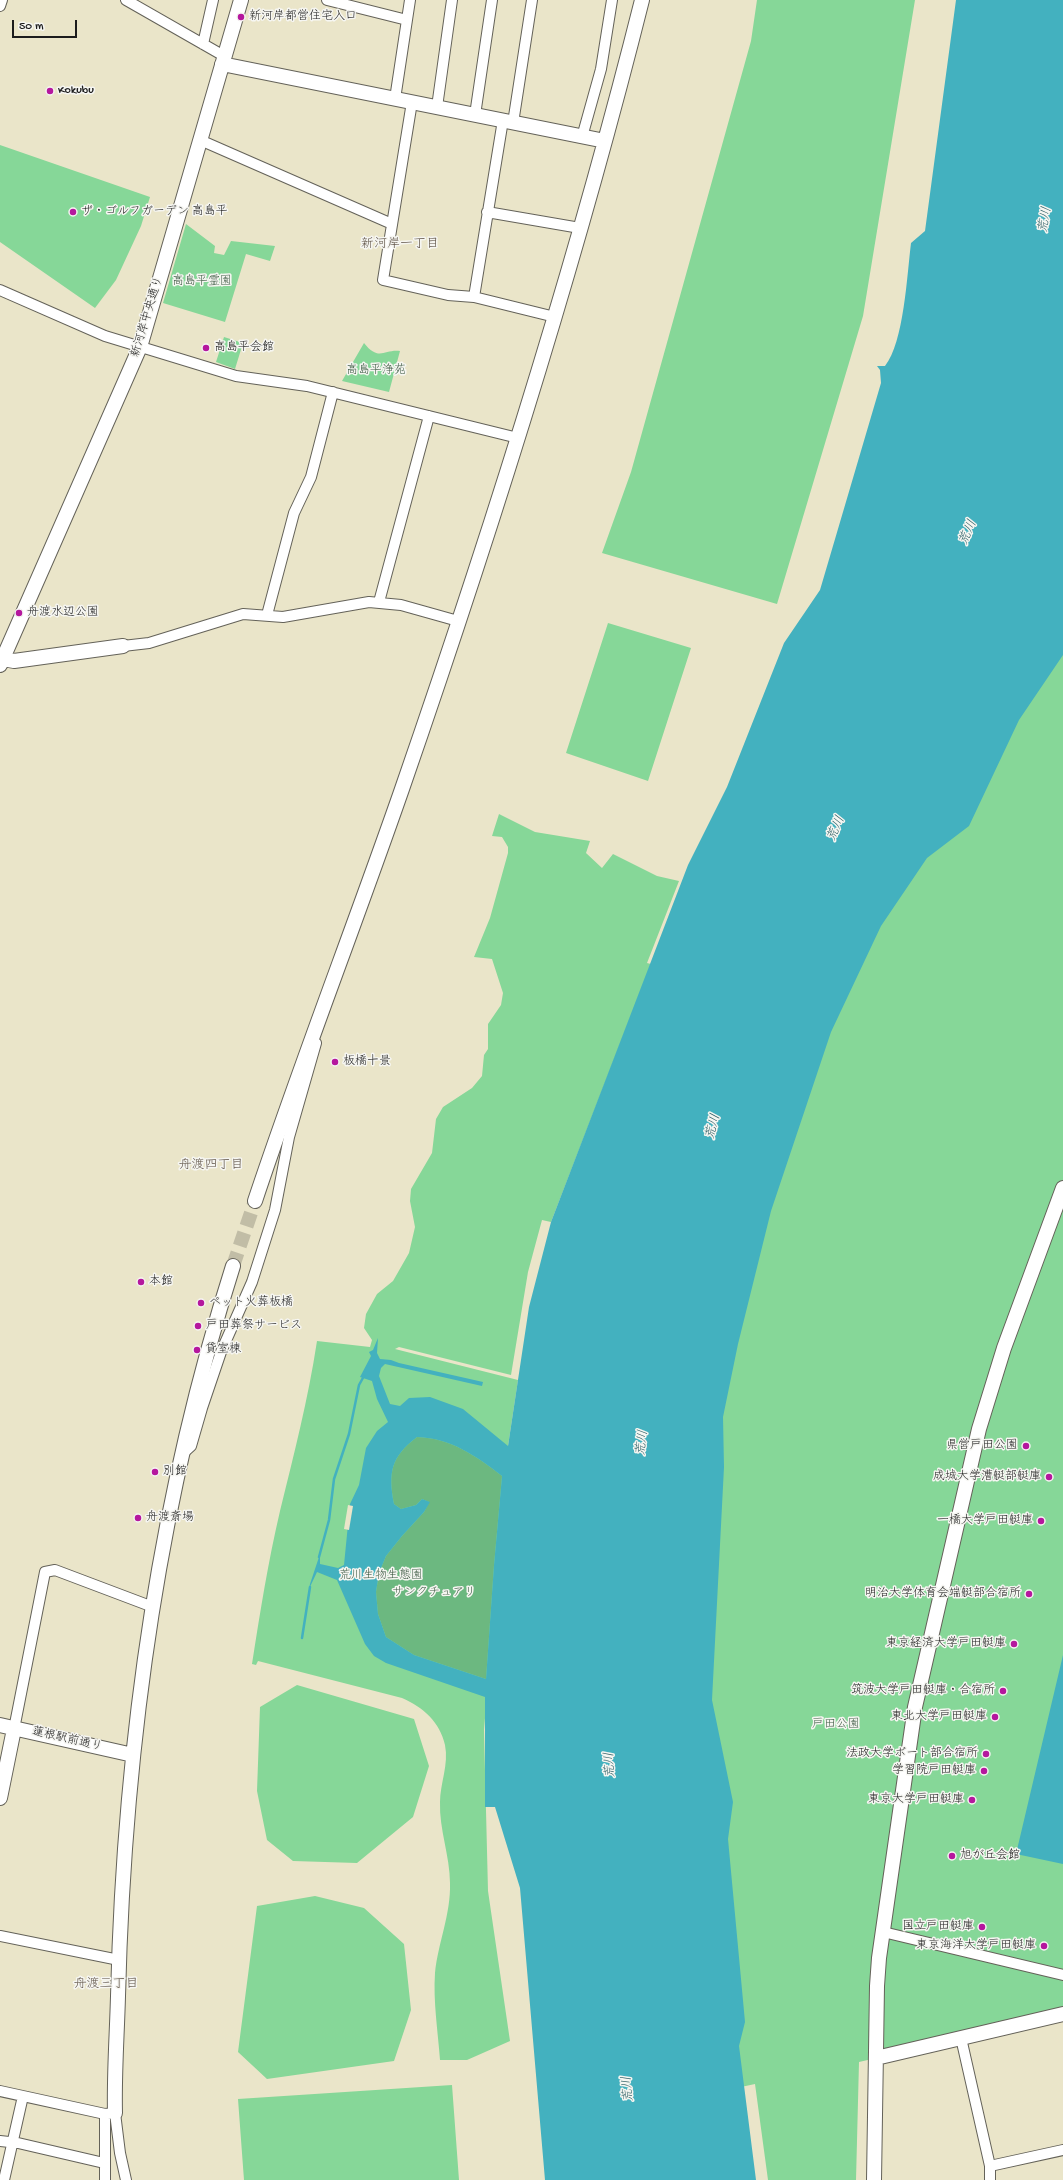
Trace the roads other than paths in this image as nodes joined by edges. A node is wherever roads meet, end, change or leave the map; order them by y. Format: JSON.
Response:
{"nodes":[{"id":1,"x":2,"y":0,"type":"edge"},
{"id":2,"x":126,"y":0,"type":"edge"},
{"id":3,"x":213,"y":0,"type":"edge"},
{"id":4,"x":240,"y":0,"type":"edge"},
{"id":5,"x":329,"y":0,"type":"edge"},
{"id":6,"x":410,"y":0,"type":"edge"},
{"id":7,"x":452,"y":0,"type":"edge"},
{"id":8,"x":492,"y":0,"type":"edge"},
{"id":9,"x":532,"y":0,"type":"edge"},
{"id":10,"x":612,"y":0,"type":"edge"},
{"id":11,"x":642,"y":0,"type":"edge"},
{"id":12,"x":0,"y":6,"type":"edge"},
{"id":13,"x":407,"y":20,"type":"junction"},
{"id":14,"x":203,"y":44,"type":"junction"},
{"id":15,"x":223,"y":60,"type":"junction"},
{"id":16,"x":395,"y":99,"type":"junction"},
{"id":17,"x":412,"y":102,"type":"junction"},
{"id":18,"x":437,"y":107,"type":"junction"},
{"id":19,"x":475,"y":115,"type":"junction"},
{"id":20,"x":508,"y":122,"type":"junction"},
{"id":21,"x":582,"y":137,"type":"junction"},
{"id":22,"x":200,"y":140,"type":"junction"},
{"id":23,"x":605,"y":141,"type":"junction"},
{"id":24,"x":487,"y":212,"type":"junction"},
{"id":25,"x":392,"y":224,"type":"junction"},
{"id":26,"x":580,"y":228,"type":"junction"},
{"id":27,"x":0,"y":290,"type":"edge"},
{"id":28,"x":474,"y":297,"type":"junction"},
{"id":29,"x":555,"y":317,"type":"junction"},
{"id":30,"x":140,"y":347,"type":"junction"},
{"id":31,"x":333,"y":392,"type":"junction"},
{"id":32,"x":429,"y":416,"type":"junction"},
{"id":33,"x":518,"y":438,"type":"junction"},
{"id":34,"x":378,"y":602,"type":"junction"},
{"id":35,"x":267,"y":615,"type":"junction"},
{"id":36,"x":458,"y":621,"type":"junction"},
{"id":37,"x":122,"y":646,"type":"joint"},
{"id":38,"x":1,"y":661,"type":"edge"},
{"id":39,"x":315,"y":1028,"type":"junction"},
{"id":40,"x":1063,"y":1188,"type":"edge"},
{"id":41,"x":255,"y":1201,"type":"tunnel mouth"},
{"id":42,"x":233,"y":1266,"type":"tunnel mouth"},
{"id":43,"x":182,"y":1455,"type":"junction"},
{"id":44,"x":153,"y":1607,"type":"junction"},
{"id":45,"x":0,"y":1726,"type":"edge"},
{"id":46,"x":14,"y":1728,"type":"junction"},
{"id":47,"x":133,"y":1755,"type":"junction"},
{"id":48,"x":0,"y":1798,"type":"edge"},
{"id":49,"x":883,"y":1932,"type":"junction"},
{"id":50,"x":0,"y":1936,"type":"edge"},
{"id":51,"x":118,"y":1960,"type":"junction"},
{"id":52,"x":1063,"y":1975,"type":"edge"},
{"id":53,"x":1063,"y":2014,"type":"edge"},
{"id":54,"x":961,"y":2038,"type":"junction"},
{"id":55,"x":876,"y":2058,"type":"junction"},
{"id":56,"x":0,"y":2091,"type":"edge"},
{"id":57,"x":23,"y":2096,"type":"junction"},
{"id":58,"x":110,"y":2114,"type":"junction"},
{"id":59,"x":0,"y":2141,"type":"edge"},
{"id":60,"x":12,"y":2143,"type":"junction"},
{"id":61,"x":1063,"y":2150,"type":"edge"},
{"id":62,"x":104,"y":2163,"type":"junction"},
{"id":63,"x":990,"y":2166,"type":"junction"},
{"id":64,"x":4,"y":2180,"type":"edge"},
{"id":65,"x":105,"y":2180,"type":"edge"},
{"id":66,"x":126,"y":2180,"type":"edge"},
{"id":67,"x":874,"y":2180,"type":"edge"},
{"id":68,"x":990,"y":2180,"type":"edge"}],
"edges":[{"from":1,"to":12,"type":"street"},
{"from":2,"to":14,"type":"street"},
{"from":3,"to":14,"type":"street"},
{"from":4,"to":15,"type":"street","name":"新河岸中央通り"},
{"from":5,"to":13,"type":"street"},
{"from":6,"to":13,"type":"street"},
{"from":7,"to":18,"type":"street"},
{"from":8,"to":19,"type":"street"},
{"from":9,"to":20,"type":"street"},
{"from":10,"to":21,"type":"street"},
{"from":11,"to":23,"type":"street"},
{"from":13,"to":16,"type":"street"},
{"from":14,"to":15,"type":"street"},
{"from":15,"to":16,"type":"street"},
{"from":15,"to":22,"type":"street","name":"新河岸中央通り"},
{"from":16,"to":17,"type":"street"},
{"from":17,"to":18,"type":"street"},
{"from":17,"to":25,"type":"street"},
{"from":18,"to":19,"type":"street"},
{"from":19,"to":20,"type":"street"},
{"from":20,"to":21,"type":"street"},
{"from":20,"to":24,"type":"street"},
{"from":21,"to":23,"type":"street"},
{"from":22,"to":25,"type":"street"},
{"from":22,"to":30,"type":"street","name":"新河岸中央通り"},
{"from":23,"to":26,"type":"street"},
{"from":24,"to":26,"type":"street"},
{"from":24,"to":28,"type":"street"},
{"from":25,"to":28,"type":"street"},
{"from":26,"to":29,"type":"street"},
{"from":27,"to":30,"type":"street"},
{"from":28,"to":29,"type":"street"},
{"from":29,"to":33,"type":"street"},
{"from":30,"to":31,"type":"street"},
{"from":30,"to":38,"type":"street","name":"新河岸中央通り"},
{"from":31,"to":32,"type":"street"},
{"from":31,"to":35,"type":"street"},
{"from":32,"to":33,"type":"street"},
{"from":32,"to":34,"type":"street"},
{"from":33,"to":36,"type":"street"},
{"from":34,"to":35,"type":"street"},
{"from":34,"to":36,"type":"street"},
{"from":35,"to":37,"type":"street"},
{"from":36,"to":39,"type":"street"},
{"from":37,"to":38,"type":"street"},
{"from":39,"to":41,"type":"street"},
{"from":39,"to":43,"type":"street"},
{"from":40,"to":49,"type":"street"},
{"from":42,"to":43,"type":"street"},
{"from":43,"to":44,"type":"street"},
{"from":44,"to":46,"type":"street"},
{"from":44,"to":47,"type":"street"},
{"from":45,"to":46,"type":"street","name":"蓮根駅前通り"},
{"from":46,"to":47,"type":"street","name":"蓮根駅前通り"},
{"from":46,"to":48,"type":"street"},
{"from":47,"to":51,"type":"street"},
{"from":49,"to":52,"type":"street"},
{"from":49,"to":55,"type":"street"},
{"from":50,"to":51,"type":"street"},
{"from":51,"to":58,"type":"street"},
{"from":53,"to":54,"type":"street"},
{"from":54,"to":55,"type":"street"},
{"from":54,"to":63,"type":"street"},
{"from":55,"to":67,"type":"street"},
{"from":56,"to":57,"type":"street"},
{"from":57,"to":58,"type":"street"},
{"from":57,"to":60,"type":"street"},
{"from":58,"to":62,"type":"street"},
{"from":58,"to":66,"type":"street"},
{"from":59,"to":60,"type":"street"},
{"from":60,"to":62,"type":"street"},
{"from":60,"to":64,"type":"street"},
{"from":61,"to":63,"type":"street"},
{"from":62,"to":65,"type":"street"},
{"from":63,"to":68,"type":"street"}]}
